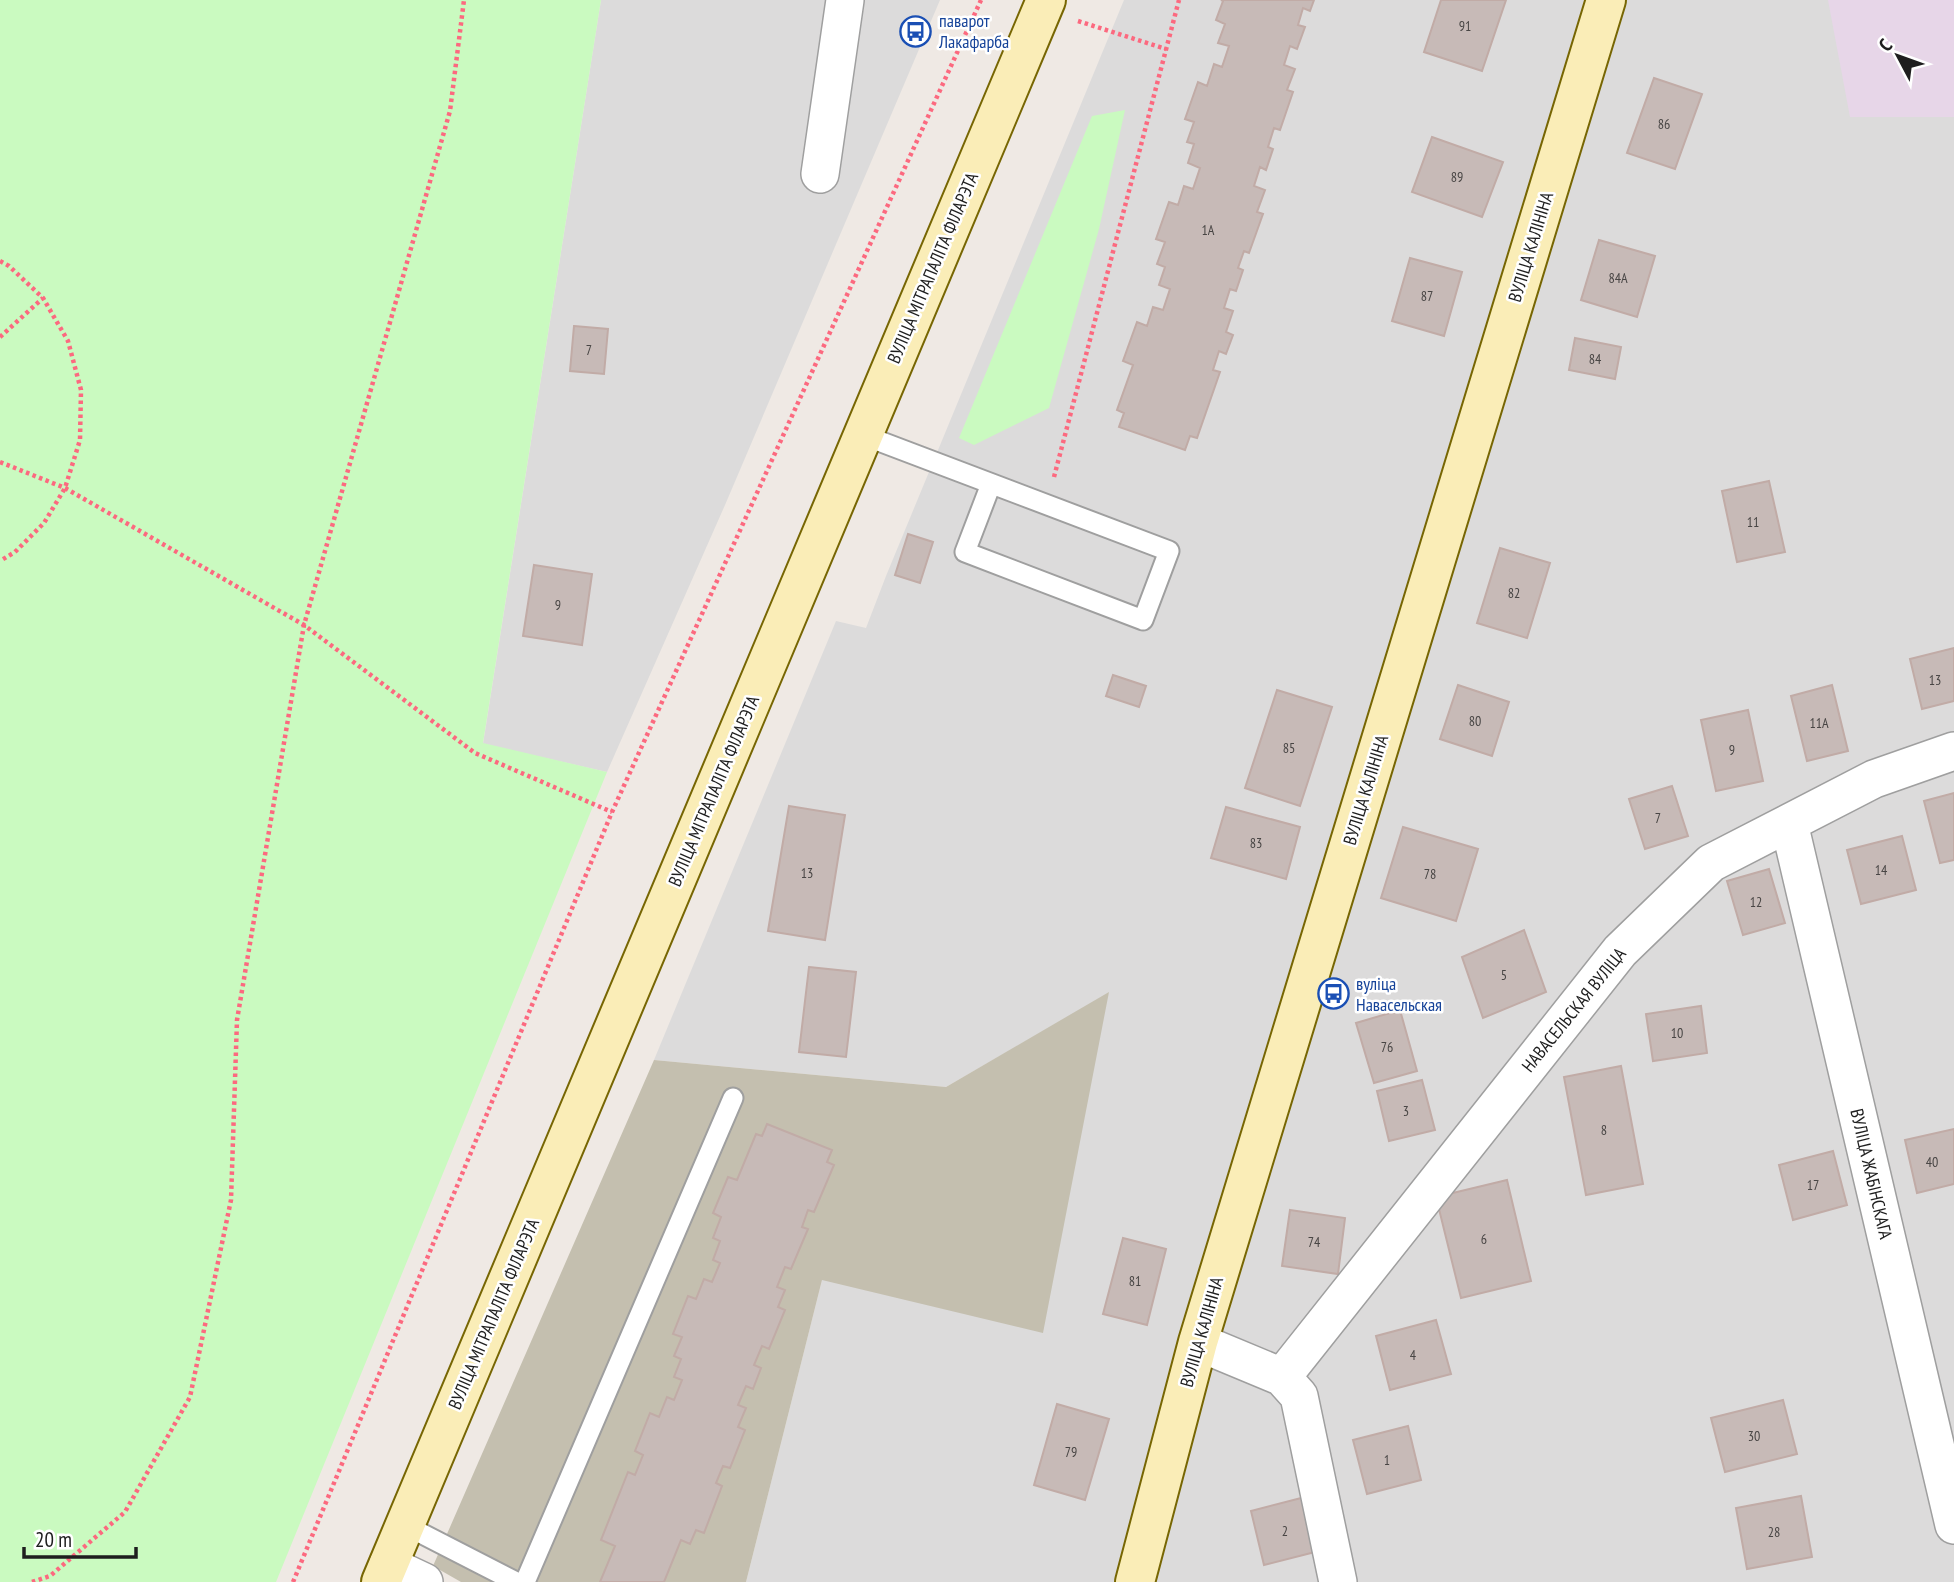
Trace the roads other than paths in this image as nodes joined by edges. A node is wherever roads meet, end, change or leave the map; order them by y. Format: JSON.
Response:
{"nodes":[{"id":1,"x":845,"y":0,"type":"edge"},
{"id":2,"x":1046,"y":0,"type":"edge"},
{"id":3,"x":1606,"y":0,"type":"edge"},
{"id":4,"x":820,"y":174,"type":"dead end"},
{"id":5,"x":863,"y":435,"type":"junction"},
{"id":6,"x":991,"y":484,"type":"junction"},
{"id":7,"x":1954,"y":751,"type":"edge"},
{"id":8,"x":1789,"y":823,"type":"junction"},
{"id":9,"x":733,"y":1098,"type":"dead end"},
{"id":10,"x":1198,"y":1342,"type":"junction"},
{"id":11,"x":1282,"y":1377,"type":"junction"},
{"id":12,"x":405,"y":1525,"type":"junction"},
{"id":13,"x":1954,"y":1525,"type":"edge"},
{"id":14,"x":384,"y":1574,"type":"edge"},
{"id":15,"x":424,"y":1582,"type":"edge"},
{"id":16,"x":516,"y":1582,"type":"edge"},
{"id":17,"x":524,"y":1582,"type":"edge"},
{"id":18,"x":1135,"y":1582,"type":"edge"},
{"id":19,"x":1338,"y":1582,"type":"edge"}],
"edges":[{"from":1,"to":4,"type":"street"},
{"from":2,"to":5,"type":"main road","name":"ВУЛІЦА МІТРАПАЛІТА ФІЛАРЭТА"},
{"from":3,"to":10,"type":"main road","name":"ВУЛІЦА КАЛІНІНА"},
{"from":5,"to":6,"type":"lane"},
{"from":5,"to":12,"type":"main road","name":"ВУЛІЦА МІТРАПАЛІТА ФІЛАРЭТА"},
{"from":6,"to":6,"type":"lane"},
{"from":7,"to":8,"type":"street","name":"НАВАСЕЛЬСКАЯ ВУЛІЦА"},
{"from":8,"to":11,"type":"street","name":"НАВАСЕЛЬСКАЯ ВУЛІЦА"},
{"from":8,"to":13,"type":"street","name":"ВУЛІЦА ЖАБІНСКАГА"},
{"from":9,"to":17,"type":"lane"},
{"from":10,"to":11,"type":"street"},
{"from":10,"to":18,"type":"main road","name":"ВУЛІЦА КАЛІНІНА"},
{"from":11,"to":19,"type":"street"},
{"from":12,"to":14,"type":"main road","name":"ВУЛІЦА МІТРАПАЛІТА ФІЛАРЭТА"},
{"from":12,"to":16,"type":"lane"},
{"from":14,"to":15,"type":"street"}]}
